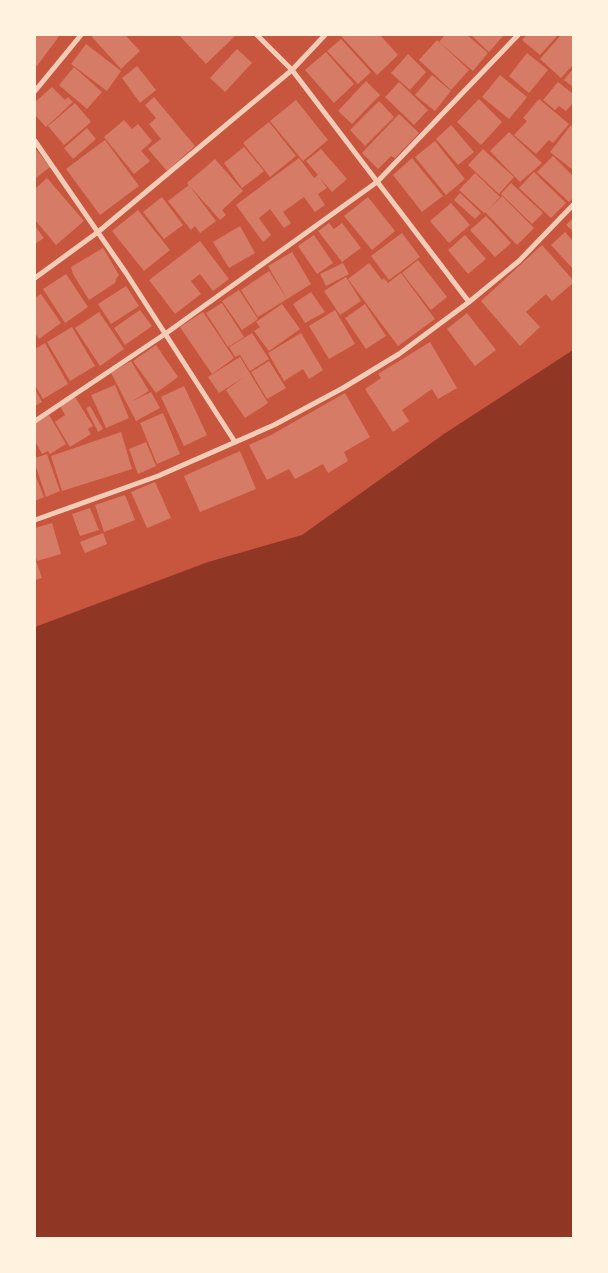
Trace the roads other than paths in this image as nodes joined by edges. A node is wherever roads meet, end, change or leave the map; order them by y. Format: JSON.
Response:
{"nodes":[{"id":1,"x":81,"y":35,"type":"edge"},
{"id":2,"x":257,"y":35,"type":"edge"},
{"id":3,"x":325,"y":35,"type":"edge"},
{"id":4,"x":518,"y":35,"type":"edge"},
{"id":5,"x":292,"y":70,"type":"junction"},
{"id":6,"x":35,"y":90,"type":"edge"},
{"id":7,"x":35,"y":142,"type":"edge"},
{"id":8,"x":377,"y":182,"type":"junction"},
{"id":9,"x":573,"y":205,"type":"edge"},
{"id":10,"x":98,"y":232,"type":"junction"},
{"id":11,"x":35,"y":278,"type":"edge"},
{"id":12,"x":469,"y":302,"type":"junction"},
{"id":13,"x":165,"y":334,"type":"junction"},
{"id":14,"x":35,"y":421,"type":"edge"},
{"id":15,"x":235,"y":442,"type":"junction"},
{"id":16,"x":35,"y":520,"type":"edge"}],
"edges":[{"from":1,"to":6,"type":"street"},
{"from":2,"to":5,"type":"street"},
{"from":3,"to":5,"type":"street"},
{"from":4,"to":8,"type":"street"},
{"from":5,"to":8,"type":"street"},
{"from":5,"to":10,"type":"street"},
{"from":7,"to":10,"type":"street"},
{"from":8,"to":12,"type":"street"},
{"from":8,"to":13,"type":"street"},
{"from":9,"to":12,"type":"street"},
{"from":10,"to":11,"type":"street"},
{"from":10,"to":13,"type":"street"},
{"from":12,"to":15,"type":"street"},
{"from":13,"to":14,"type":"street"},
{"from":13,"to":15,"type":"street"},
{"from":15,"to":16,"type":"street"}]}
